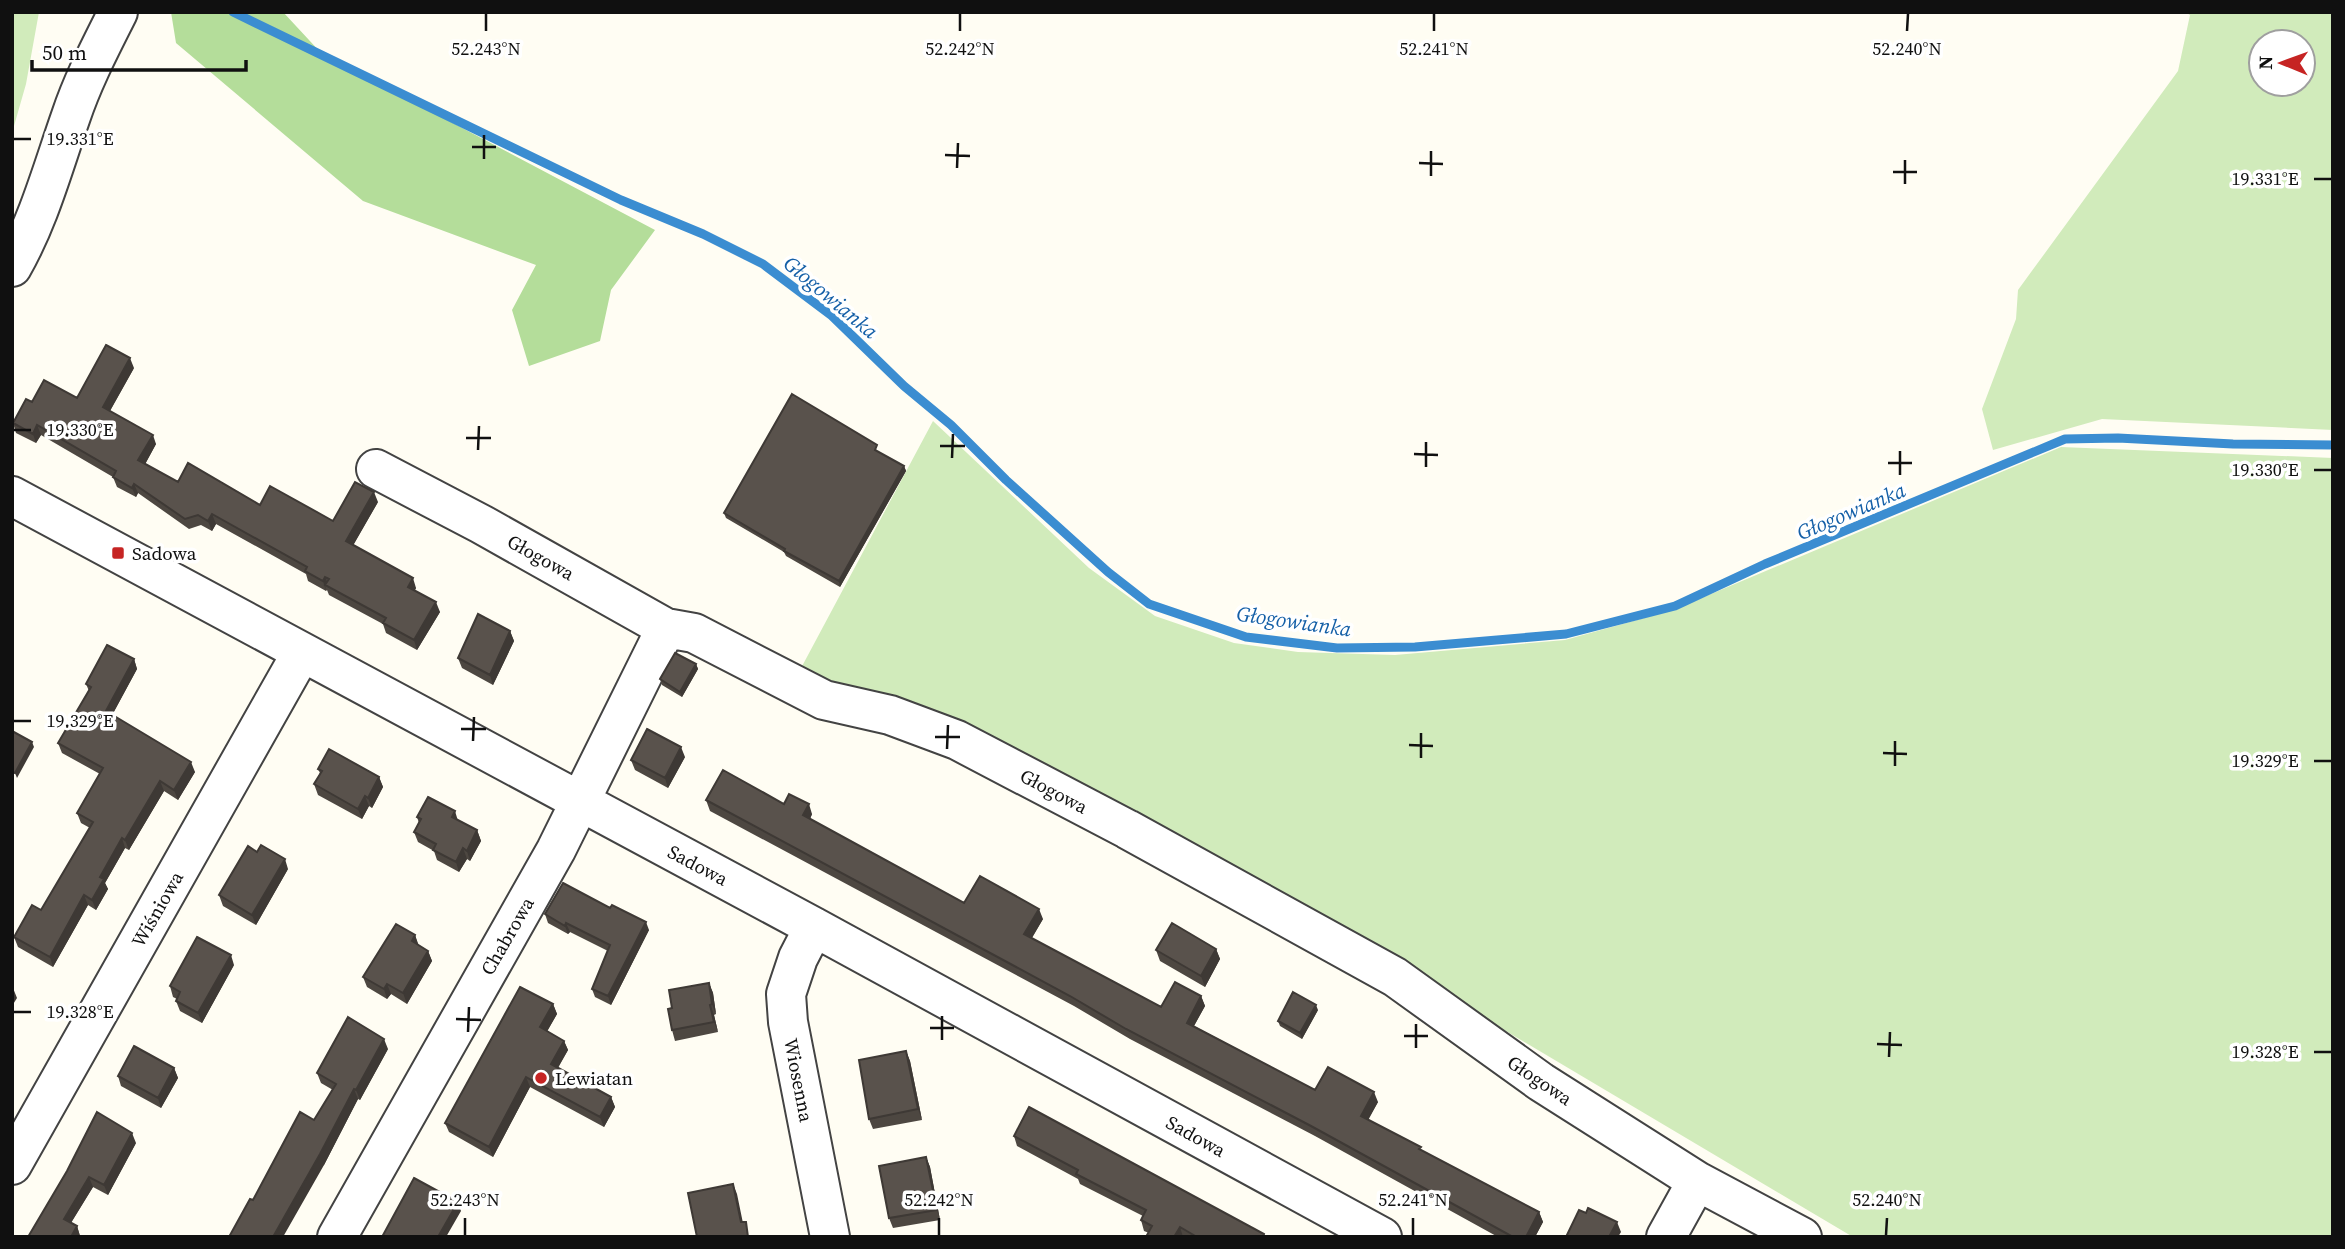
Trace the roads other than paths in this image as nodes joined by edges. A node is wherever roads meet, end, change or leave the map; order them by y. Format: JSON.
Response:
{"nodes":[{"id":1,"x":118,"y":12,"type":"edge"},
{"id":2,"x":12,"y":267,"type":"edge"},
{"id":3,"x":376,"y":469,"type":"dead end"},
{"id":4,"x":12,"y":496,"type":"edge"},
{"id":5,"x":666,"y":628,"type":"junction"},
{"id":6,"x":302,"y":652,"type":"junction"},
{"id":7,"x":581,"y":802,"type":"junction"},
{"id":8,"x":814,"y":927,"type":"junction"},
{"id":9,"x":12,"y":1165,"type":"edge"},
{"id":10,"x":1697,"y":1181,"type":"junction"},
{"id":11,"x":337,"y":1237,"type":"edge"},
{"id":12,"x":830,"y":1237,"type":"edge"},
{"id":13,"x":1382,"y":1237,"type":"edge"},
{"id":14,"x":1666,"y":1237,"type":"edge"},
{"id":15,"x":1802,"y":1237,"type":"edge"}],
"edges":[{"from":1,"to":2,"type":"street"},
{"from":3,"to":5,"type":"street","name":"Głogowa"},
{"from":4,"to":6,"type":"street","name":"Sadowa"},
{"from":5,"to":7,"type":"street","name":"Chabrowa"},
{"from":5,"to":10,"type":"street","name":"Głogowa"},
{"from":6,"to":7,"type":"street","name":"Sadowa"},
{"from":6,"to":9,"type":"street","name":"Wiśniowa"},
{"from":7,"to":8,"type":"street","name":"Sadowa"},
{"from":7,"to":11,"type":"street","name":"Chabrowa"},
{"from":8,"to":12,"type":"street","name":"Wiosenna"},
{"from":8,"to":13,"type":"street","name":"Sadowa"},
{"from":10,"to":14,"type":"street"},
{"from":10,"to":15,"type":"street","name":"Głogowa"}]}
